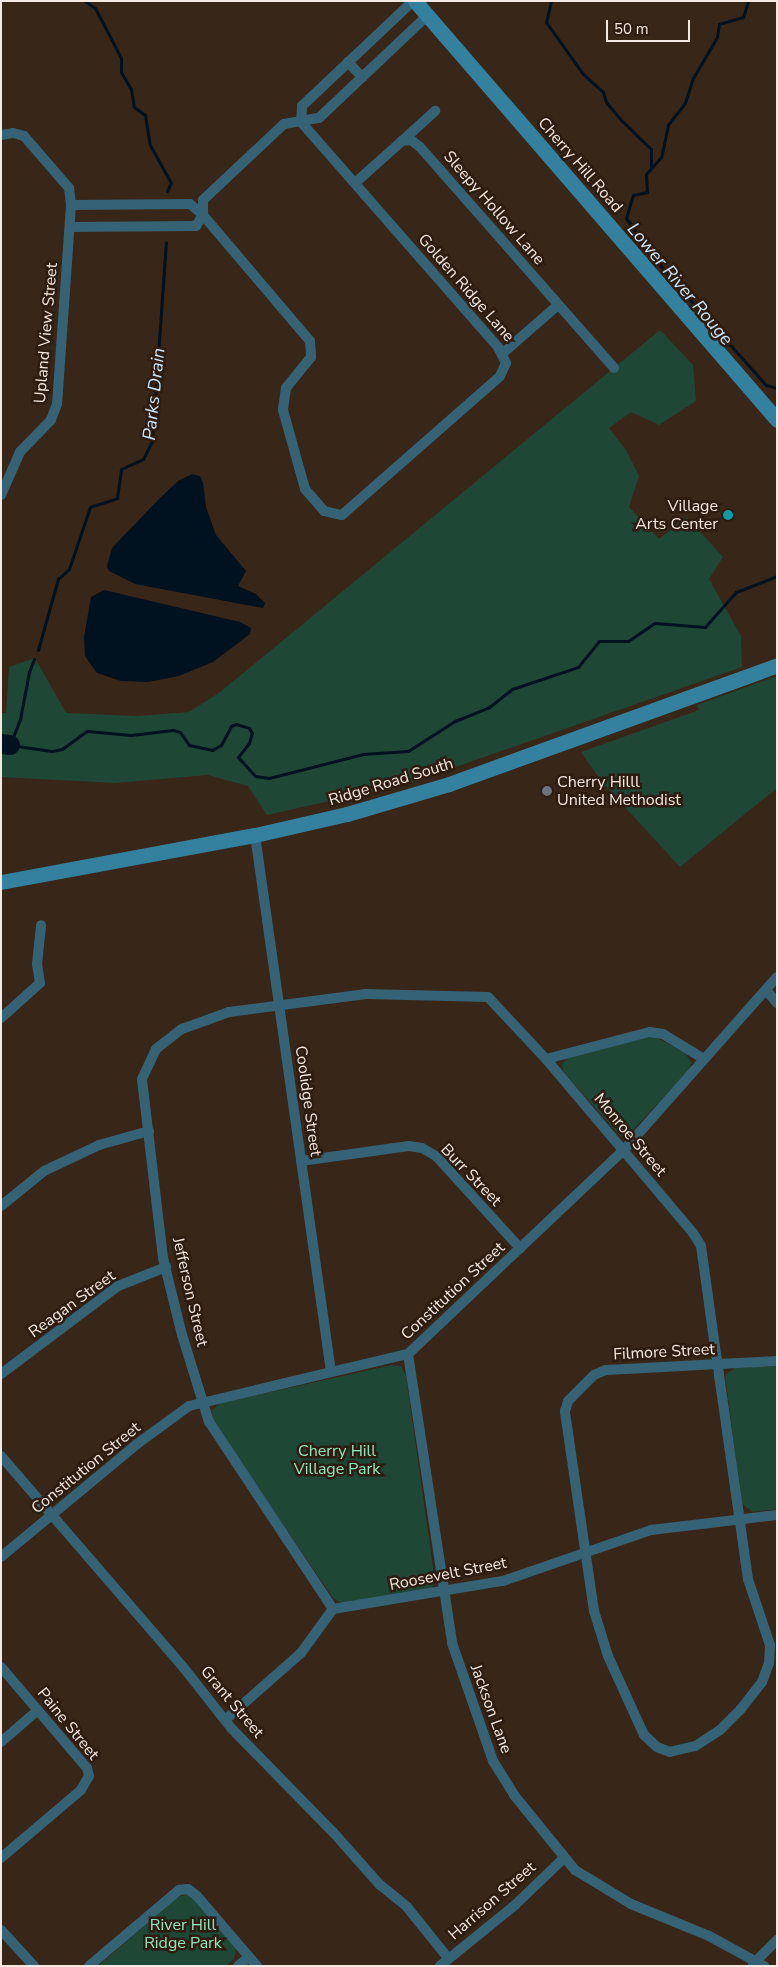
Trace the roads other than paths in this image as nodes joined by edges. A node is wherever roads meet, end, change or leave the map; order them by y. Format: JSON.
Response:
{"nodes":[{"id":1,"x":414,"y":1,"type":"edge"},
{"id":2,"x":427,"y":16,"type":"junction"},
{"id":3,"x":348,"y":62,"type":"junction"},
{"id":4,"x":362,"y":77,"type":"junction"},
{"id":5,"x":435,"y":111,"type":"dead end"},
{"id":6,"x":301,"y":122,"type":"junction"},
{"id":7,"x":1,"y":135,"type":"edge"},
{"id":8,"x":402,"y":141,"type":"junction"},
{"id":9,"x":355,"y":183,"type":"junction"},
{"id":10,"x":71,"y":204,"type":"junction"},
{"id":11,"x":203,"y":215,"type":"junction"},
{"id":12,"x":71,"y":227,"type":"junction"},
{"id":13,"x":558,"y":305,"type":"junction"},
{"id":14,"x":503,"y":353,"type":"junction"},
{"id":15,"x":614,"y":368,"type":"dead end"},
{"id":16,"x":777,"y":420,"type":"edge"},
{"id":17,"x":1,"y":495,"type":"edge"},
{"id":18,"x":777,"y":665,"type":"edge"},
{"id":19,"x":255,"y":835,"type":"junction"},
{"id":20,"x":1,"y":882,"type":"edge"},
{"id":21,"x":42,"y":925,"type":"dead end"},
{"id":22,"x":777,"y":977,"type":"edge"},
{"id":23,"x":767,"y":991,"type":"junction"},
{"id":24,"x":777,"y":1002,"type":"edge"},
{"id":25,"x":279,"y":1005,"type":"junction"},
{"id":26,"x":1,"y":1018,"type":"edge"},
{"id":27,"x":546,"y":1058,"type":"junction"},
{"id":28,"x":704,"y":1059,"type":"junction"},
{"id":29,"x":149,"y":1131,"type":"junction"},
{"id":30,"x":623,"y":1151,"type":"junction"},
{"id":31,"x":301,"y":1161,"type":"junction"},
{"id":32,"x":1,"y":1206,"type":"edge"},
{"id":33,"x":520,"y":1248,"type":"junction"},
{"id":34,"x":166,"y":1267,"type":"junction"},
{"id":35,"x":408,"y":1354,"type":"junction"},
{"id":36,"x":777,"y":1361,"type":"edge"},
{"id":37,"x":718,"y":1364,"type":"junction"},
{"id":38,"x":331,"y":1372,"type":"junction"},
{"id":39,"x":1,"y":1374,"type":"edge"},
{"id":40,"x":202,"y":1402,"type":"junction"},
{"id":41,"x":1,"y":1456,"type":"edge"},
{"id":42,"x":777,"y":1515,"type":"edge"},
{"id":43,"x":51,"y":1516,"type":"junction"},
{"id":44,"x":740,"y":1519,"type":"junction"},
{"id":45,"x":586,"y":1552,"type":"junction"},
{"id":46,"x":1,"y":1557,"type":"edge"},
{"id":47,"x":442,"y":1594,"type":"junction"},
{"id":48,"x":334,"y":1609,"type":"junction"},
{"id":49,"x":1,"y":1667,"type":"edge"},
{"id":50,"x":38,"y":1710,"type":"junction"},
{"id":51,"x":225,"y":1720,"type":"junction"},
{"id":52,"x":1,"y":1742,"type":"edge"},
{"id":53,"x":1,"y":1858,"type":"edge"},
{"id":54,"x":564,"y":1858,"type":"junction"},
{"id":55,"x":1,"y":1930,"type":"edge"},
{"id":56,"x":777,"y":1940,"type":"edge"},
{"id":57,"x":249,"y":1957,"type":"junction"},
{"id":58,"x":448,"y":1958,"type":"junction"},
{"id":59,"x":757,"y":1964,"type":"edge"},
{"id":60,"x":34,"y":1966,"type":"edge"},
{"id":61,"x":89,"y":1966,"type":"edge"},
{"id":62,"x":238,"y":1966,"type":"edge"},
{"id":63,"x":258,"y":1966,"type":"edge"},
{"id":64,"x":440,"y":1966,"type":"edge"}],
"edges":[{"from":1,"to":2,"type":"main road","name":"Cherry Hill Road"},
{"from":1,"to":3,"type":"street"},
{"from":2,"to":4,"type":"street"},
{"from":2,"to":16,"type":"main road","name":"Cherry Hill Road"},
{"from":3,"to":4,"type":"street"},
{"from":3,"to":6,"type":"street"},
{"from":4,"to":6,"type":"street"},
{"from":5,"to":8,"type":"street"},
{"from":6,"to":9,"type":"street","name":"Golden Ridge Lane"},
{"from":6,"to":11,"type":"street"},
{"from":7,"to":10,"type":"street","name":"Upland View Street"},
{"from":8,"to":9,"type":"street"},
{"from":8,"to":13,"type":"street","name":"Sleepy Hollow Lane"},
{"from":9,"to":14,"type":"street","name":"Golden Ridge Lane"},
{"from":10,"to":11,"type":"street"},
{"from":10,"to":12,"type":"street","name":"Upland View Street"},
{"from":11,"to":12,"type":"street"},
{"from":11,"to":14,"type":"street","name":"Golden Ridge Lane"},
{"from":12,"to":17,"type":"street","name":"Upland View Street"},
{"from":13,"to":14,"type":"street"},
{"from":13,"to":15,"type":"street","name":"Sleepy Hollow Lane"},
{"from":18,"to":19,"type":"main road","name":"Ridge Road South"},
{"from":19,"to":20,"type":"main road","name":"Ridge Road South"},
{"from":19,"to":25,"type":"street","name":"Coolidge Street"},
{"from":21,"to":26,"type":"street"},
{"from":22,"to":23,"type":"street","name":"Constitution Street"},
{"from":23,"to":24,"type":"street"},
{"from":23,"to":28,"type":"street","name":"Constitution Street"},
{"from":25,"to":27,"type":"street","name":"Monroe Street"},
{"from":25,"to":29,"type":"street","name":"Jefferson Street"},
{"from":25,"to":31,"type":"street","name":"Coolidge Street"},
{"from":27,"to":28,"type":"street"},
{"from":27,"to":30,"type":"street","name":"Monroe Street"},
{"from":28,"to":30,"type":"street","name":"Constitution Street"},
{"from":29,"to":32,"type":"street"},
{"from":29,"to":34,"type":"street","name":"Jefferson Street"},
{"from":30,"to":33,"type":"street","name":"Constitution Street"},
{"from":30,"to":37,"type":"street","name":"Monroe Street"},
{"from":31,"to":33,"type":"street","name":"Burr Street"},
{"from":31,"to":38,"type":"street","name":"Coolidge Street"},
{"from":33,"to":35,"type":"street","name":"Constitution Street"},
{"from":34,"to":39,"type":"street","name":"Reagan Street"},
{"from":34,"to":40,"type":"street","name":"Jefferson Street"},
{"from":35,"to":38,"type":"street","name":"Constitution Street"},
{"from":35,"to":47,"type":"street","name":"Jackson Lane"},
{"from":36,"to":37,"type":"street","name":"Filmore Street"},
{"from":37,"to":44,"type":"street","name":"Monroe Street"},
{"from":37,"to":45,"type":"street","name":"Filmore Street"},
{"from":38,"to":40,"type":"street","name":"Constitution Street"},
{"from":40,"to":43,"type":"street","name":"Constitution Street"},
{"from":40,"to":48,"type":"street","name":"Jefferson Street"},
{"from":41,"to":43,"type":"street","name":"Grant Street"},
{"from":42,"to":44,"type":"street","name":"Roosevelt Street"},
{"from":43,"to":46,"type":"street","name":"Constitution Street"},
{"from":43,"to":51,"type":"street","name":"Grant Street"},
{"from":44,"to":45,"type":"street","name":"Roosevelt Street"},
{"from":44,"to":45,"type":"street","name":"Filmore Street"},
{"from":45,"to":47,"type":"street","name":"Roosevelt Street"},
{"from":47,"to":48,"type":"street","name":"Roosevelt Street"},
{"from":47,"to":54,"type":"street","name":"Jackson Lane"},
{"from":48,"to":51,"type":"street"},
{"from":49,"to":50,"type":"street","name":"Paine Street"},
{"from":50,"to":52,"type":"street"},
{"from":50,"to":53,"type":"street","name":"Paine Street"},
{"from":51,"to":58,"type":"street","name":"Grant Street"},
{"from":54,"to":58,"type":"street","name":"Harrison Street"},
{"from":54,"to":59,"type":"street","name":"Jackson Lane"},
{"from":55,"to":60,"type":"street"},
{"from":56,"to":59,"type":"street"},
{"from":57,"to":61,"type":"street"},
{"from":57,"to":62,"type":"street"},
{"from":57,"to":63,"type":"street"},
{"from":58,"to":64,"type":"street","name":"Harrison Street"}]}
